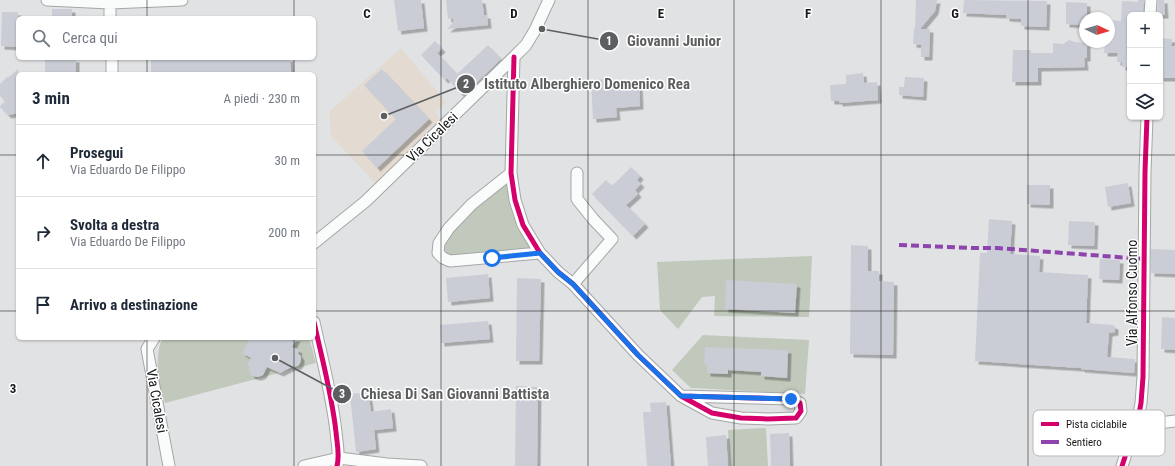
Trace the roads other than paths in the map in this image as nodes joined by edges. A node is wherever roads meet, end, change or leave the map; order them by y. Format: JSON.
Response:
{"nodes":[{"id":1,"x":47,"y":0,"type":"edge"},
{"id":2,"x":175,"y":0,"type":"edge"},
{"id":3,"x":182,"y":0,"type":"edge"},
{"id":4,"x":549,"y":0,"type":"edge"},
{"id":5,"x":1151,"y":0,"type":"edge"},
{"id":6,"x":103,"y":2,"type":"edge"},
{"id":7,"x":1150,"y":12,"type":"edge"},
{"id":8,"x":109,"y":16,"type":"edge"},
{"id":9,"x":514,"y":57,"type":"junction"},
{"id":10,"x":112,"y":60,"type":"edge"},
{"id":11,"x":112,"y":72,"type":"edge"},
{"id":12,"x":1147,"y":120,"type":"edge"},
{"id":13,"x":511,"y":173,"type":"junction"},
{"id":14,"x":577,"y":173,"type":"dead end"},
{"id":15,"x":316,"y":241,"type":"edge"},
{"id":16,"x":540,"y":253,"type":"junction"},
{"id":17,"x":573,"y":284,"type":"junction"},
{"id":18,"x":316,"y":331,"type":"edge"},
{"id":19,"x":146,"y":343,"type":"edge"},
{"id":20,"x":681,"y":396,"type":"junction"},
{"id":21,"x":1139,"y":410,"type":"edge"},
{"id":22,"x":1175,"y":421,"type":"edge"},
{"id":23,"x":1165,"y":422,"type":"edge"},
{"id":24,"x":1126,"y":456,"type":"edge"},
{"id":25,"x":338,"y":462,"type":"edge"},
{"id":26,"x":169,"y":466,"type":"edge"},
{"id":27,"x":304,"y":466,"type":"edge"},
{"id":28,"x":421,"y":466,"type":"edge"},
{"id":29,"x":1122,"y":466,"type":"edge"}],
"edges":[{"from":1,"to":6,"type":"street"},
{"from":2,"to":3,"type":"street"},
{"from":2,"to":6,"type":"street"},
{"from":4,"to":9,"type":"street","name":"Via Cicalesi"},
{"from":5,"to":7,"type":"street"},
{"from":6,"to":8,"type":"street"},
{"from":9,"to":13,"type":"street"},
{"from":9,"to":15,"type":"street","name":"Via Cicalesi"},
{"from":10,"to":11,"type":"street"},
{"from":12,"to":21,"type":"street","name":"Via Alfonso Cuomo"},
{"from":13,"to":16,"type":"street"},
{"from":13,"to":16,"type":"street"},
{"from":14,"to":17,"type":"street"},
{"from":16,"to":17,"type":"street"},
{"from":17,"to":20,"type":"street"},
{"from":18,"to":25,"type":"street"},
{"from":19,"to":26,"type":"street","name":"Via Cicalesi"},
{"from":20,"to":20,"type":"street"},
{"from":22,"to":23,"type":"street"},
{"from":24,"to":29,"type":"street","name":"Via Alfonso Cuomo"},
{"from":25,"to":27,"type":"street"},
{"from":25,"to":28,"type":"street"}]}
